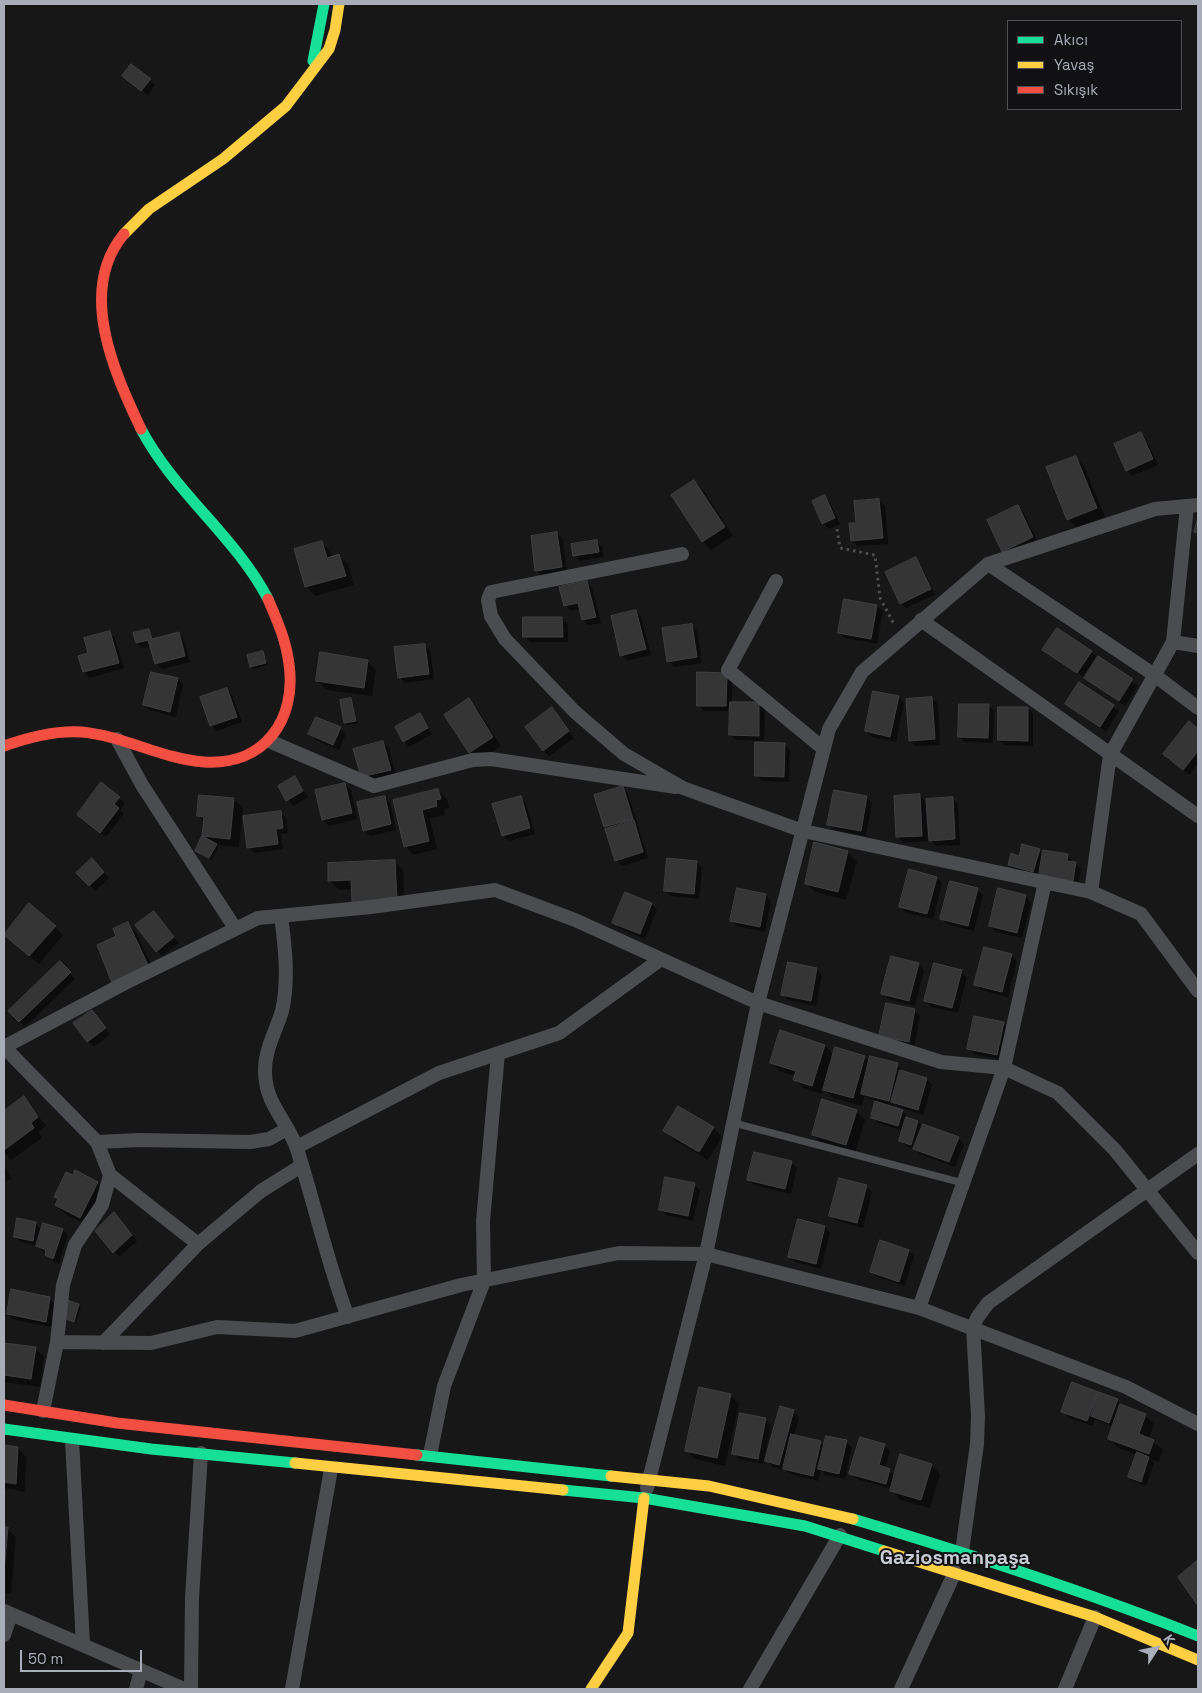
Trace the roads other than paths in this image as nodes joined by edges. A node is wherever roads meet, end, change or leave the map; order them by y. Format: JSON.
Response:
{"nodes":[{"id":1,"x":324,"y":4,"type":"edge"},
{"id":2,"x":339,"y":4,"type":"edge"},
{"id":3,"x":309,"y":76,"type":"junction"},
{"id":4,"x":1193,"y":506,"type":"edge"},
{"id":5,"x":682,"y":554,"type":"dead end"},
{"id":6,"x":988,"y":564,"type":"junction"},
{"id":7,"x":776,"y":581,"type":"dead end"},
{"id":8,"x":921,"y":620,"type":"junction"},
{"id":9,"x":1173,"y":642,"type":"junction"},
{"id":10,"x":1198,"y":646,"type":"edge"},
{"id":11,"x":1153,"y":674,"type":"junction"},
{"id":12,"x":1198,"y":708,"type":"edge"},
{"id":13,"x":117,"y":739,"type":"junction"},
{"id":14,"x":269,"y":741,"type":"junction"},
{"id":15,"x":4,"y":746,"type":"edge"},
{"id":16,"x":824,"y":748,"type":"junction"},
{"id":17,"x":1110,"y":755,"type":"junction"},
{"id":18,"x":683,"y":788,"type":"junction"},
{"id":19,"x":1198,"y":816,"type":"edge"},
{"id":20,"x":803,"y":831,"type":"junction"},
{"id":21,"x":1045,"y":882,"type":"junction"},
{"id":22,"x":1091,"y":892,"type":"junction"},
{"id":23,"x":281,"y":916,"type":"junction"},
{"id":24,"x":235,"y":928,"type":"junction"},
{"id":25,"x":660,"y":959,"type":"junction"},
{"id":26,"x":1198,"y":991,"type":"edge"},
{"id":27,"x":758,"y":1003,"type":"junction"},
{"id":28,"x":4,"y":1047,"type":"edge"},
{"id":29,"x":498,"y":1053,"type":"junction"},
{"id":30,"x":1004,"y":1068,"type":"junction"},
{"id":31,"x":734,"y":1123,"type":"junction"},
{"id":32,"x":286,"y":1129,"type":"junction"},
{"id":33,"x":97,"y":1142,"type":"junction"},
{"id":34,"x":297,"y":1147,"type":"junction"},
{"id":35,"x":1198,"y":1154,"type":"edge"},
{"id":36,"x":302,"y":1166,"type":"junction"},
{"id":37,"x":110,"y":1175,"type":"junction"},
{"id":38,"x":963,"y":1183,"type":"junction"},
{"id":39,"x":1146,"y":1189,"type":"junction"},
{"id":40,"x":198,"y":1244,"type":"junction"},
{"id":41,"x":1198,"y":1253,"type":"edge"},
{"id":42,"x":706,"y":1254,"type":"junction"},
{"id":43,"x":484,"y":1281,"type":"junction"},
{"id":44,"x":919,"y":1308,"type":"junction"},
{"id":45,"x":348,"y":1317,"type":"junction"},
{"id":46,"x":973,"y":1327,"type":"junction"},
{"id":47,"x":57,"y":1342,"type":"junction"},
{"id":48,"x":103,"y":1343,"type":"junction"},
{"id":49,"x":4,"y":1405,"type":"edge"},
{"id":50,"x":43,"y":1411,"type":"junction"},
{"id":51,"x":1198,"y":1424,"type":"edge"},
{"id":52,"x":4,"y":1429,"type":"edge"},
{"id":53,"x":72,"y":1440,"type":"junction"},
{"id":54,"x":201,"y":1453,"type":"junction"},
{"id":55,"x":430,"y":1455,"type":"junction"},
{"id":56,"x":331,"y":1469,"type":"junction"},
{"id":57,"x":649,"y":1479,"type":"junction"},
{"id":58,"x":644,"y":1498,"type":"junction"},
{"id":59,"x":840,"y":1535,"type":"junction"},
{"id":60,"x":962,"y":1552,"type":"junction"},
{"id":61,"x":955,"y":1572,"type":"junction"},
{"id":62,"x":7,"y":1612,"type":"edge"},
{"id":63,"x":1095,"y":1617,"type":"junction"},
{"id":64,"x":4,"y":1635,"type":"edge"},
{"id":65,"x":1198,"y":1636,"type":"edge"},
{"id":66,"x":83,"y":1644,"type":"junction"},
{"id":67,"x":1198,"y":1660,"type":"edge"},
{"id":68,"x":141,"y":1670,"type":"junction"},
{"id":69,"x":136,"y":1689,"type":"edge"},
{"id":70,"x":184,"y":1689,"type":"edge"},
{"id":71,"x":191,"y":1689,"type":"edge"},
{"id":72,"x":292,"y":1689,"type":"edge"},
{"id":73,"x":591,"y":1689,"type":"edge"},
{"id":74,"x":750,"y":1689,"type":"edge"},
{"id":75,"x":901,"y":1689,"type":"edge"},
{"id":76,"x":1065,"y":1689,"type":"edge"}],
"edges":[{"from":1,"to":3,"type":"main road"},
{"from":2,"to":3,"type":"main road"},
{"from":3,"to":14,"type":"main road"},
{"from":4,"to":6,"type":"street"},
{"from":4,"to":9,"type":"street"},
{"from":5,"to":18,"type":"street"},
{"from":6,"to":8,"type":"street"},
{"from":6,"to":11,"type":"street"},
{"from":7,"to":16,"type":"street"},
{"from":8,"to":16,"type":"street"},
{"from":8,"to":17,"type":"street"},
{"from":9,"to":10,"type":"street"},
{"from":9,"to":11,"type":"street"},
{"from":11,"to":12,"type":"street"},
{"from":11,"to":17,"type":"street"},
{"from":13,"to":14,"type":"main road"},
{"from":13,"to":15,"type":"main road"},
{"from":13,"to":24,"type":"street"},
{"from":14,"to":18,"type":"street"},
{"from":16,"to":20,"type":"street"},
{"from":17,"to":19,"type":"street"},
{"from":17,"to":22,"type":"street"},
{"from":18,"to":20,"type":"street"},
{"from":20,"to":21,"type":"street"},
{"from":20,"to":27,"type":"street"},
{"from":21,"to":22,"type":"street"},
{"from":21,"to":30,"type":"street"},
{"from":22,"to":26,"type":"street"},
{"from":23,"to":24,"type":"street"},
{"from":23,"to":25,"type":"street"},
{"from":23,"to":32,"type":"street"},
{"from":24,"to":28,"type":"street"},
{"from":25,"to":27,"type":"street"},
{"from":25,"to":29,"type":"street"},
{"from":27,"to":30,"type":"street"},
{"from":27,"to":31,"type":"street"},
{"from":28,"to":33,"type":"street"},
{"from":29,"to":34,"type":"street"},
{"from":29,"to":43,"type":"street"},
{"from":30,"to":38,"type":"street"},
{"from":30,"to":39,"type":"street"},
{"from":31,"to":38,"type":"lane"},
{"from":31,"to":42,"type":"street"},
{"from":32,"to":33,"type":"street"},
{"from":32,"to":34,"type":"street"},
{"from":33,"to":37,"type":"street"},
{"from":34,"to":36,"type":"street"},
{"from":35,"to":39,"type":"street"},
{"from":36,"to":40,"type":"street"},
{"from":36,"to":45,"type":"street"},
{"from":37,"to":40,"type":"street"},
{"from":37,"to":47,"type":"street"},
{"from":38,"to":44,"type":"street"},
{"from":39,"to":41,"type":"street"},
{"from":39,"to":46,"type":"street"},
{"from":40,"to":48,"type":"street"},
{"from":42,"to":43,"type":"street"},
{"from":42,"to":44,"type":"street"},
{"from":42,"to":57,"type":"street"},
{"from":43,"to":45,"type":"street"},
{"from":43,"to":55,"type":"street"},
{"from":44,"to":46,"type":"street"},
{"from":45,"to":48,"type":"street"},
{"from":46,"to":51,"type":"street"},
{"from":46,"to":60,"type":"street"},
{"from":47,"to":48,"type":"street"},
{"from":47,"to":50,"type":"street"},
{"from":49,"to":50,"type":"main road"},
{"from":50,"to":55,"type":"main road"},
{"from":52,"to":53,"type":"main road"},
{"from":53,"to":54,"type":"main road"},
{"from":53,"to":66,"type":"street"},
{"from":54,"to":56,"type":"main road"},
{"from":54,"to":71,"type":"street"},
{"from":55,"to":57,"type":"main road"},
{"from":56,"to":58,"type":"main road"},
{"from":56,"to":72,"type":"street"},
{"from":57,"to":58,"type":"street"},
{"from":57,"to":60,"type":"main road"},
{"from":58,"to":59,"type":"main road"},
{"from":58,"to":73,"type":"main road"},
{"from":59,"to":61,"type":"main road"},
{"from":59,"to":74,"type":"street"},
{"from":60,"to":65,"type":"main road"},
{"from":61,"to":63,"type":"main road"},
{"from":61,"to":75,"type":"street"},
{"from":62,"to":64,"type":"street"},
{"from":62,"to":66,"type":"street"},
{"from":63,"to":67,"type":"main road"},
{"from":63,"to":76,"type":"street"},
{"from":66,"to":68,"type":"street"},
{"from":68,"to":69,"type":"street"},
{"from":68,"to":70,"type":"street"}]}
